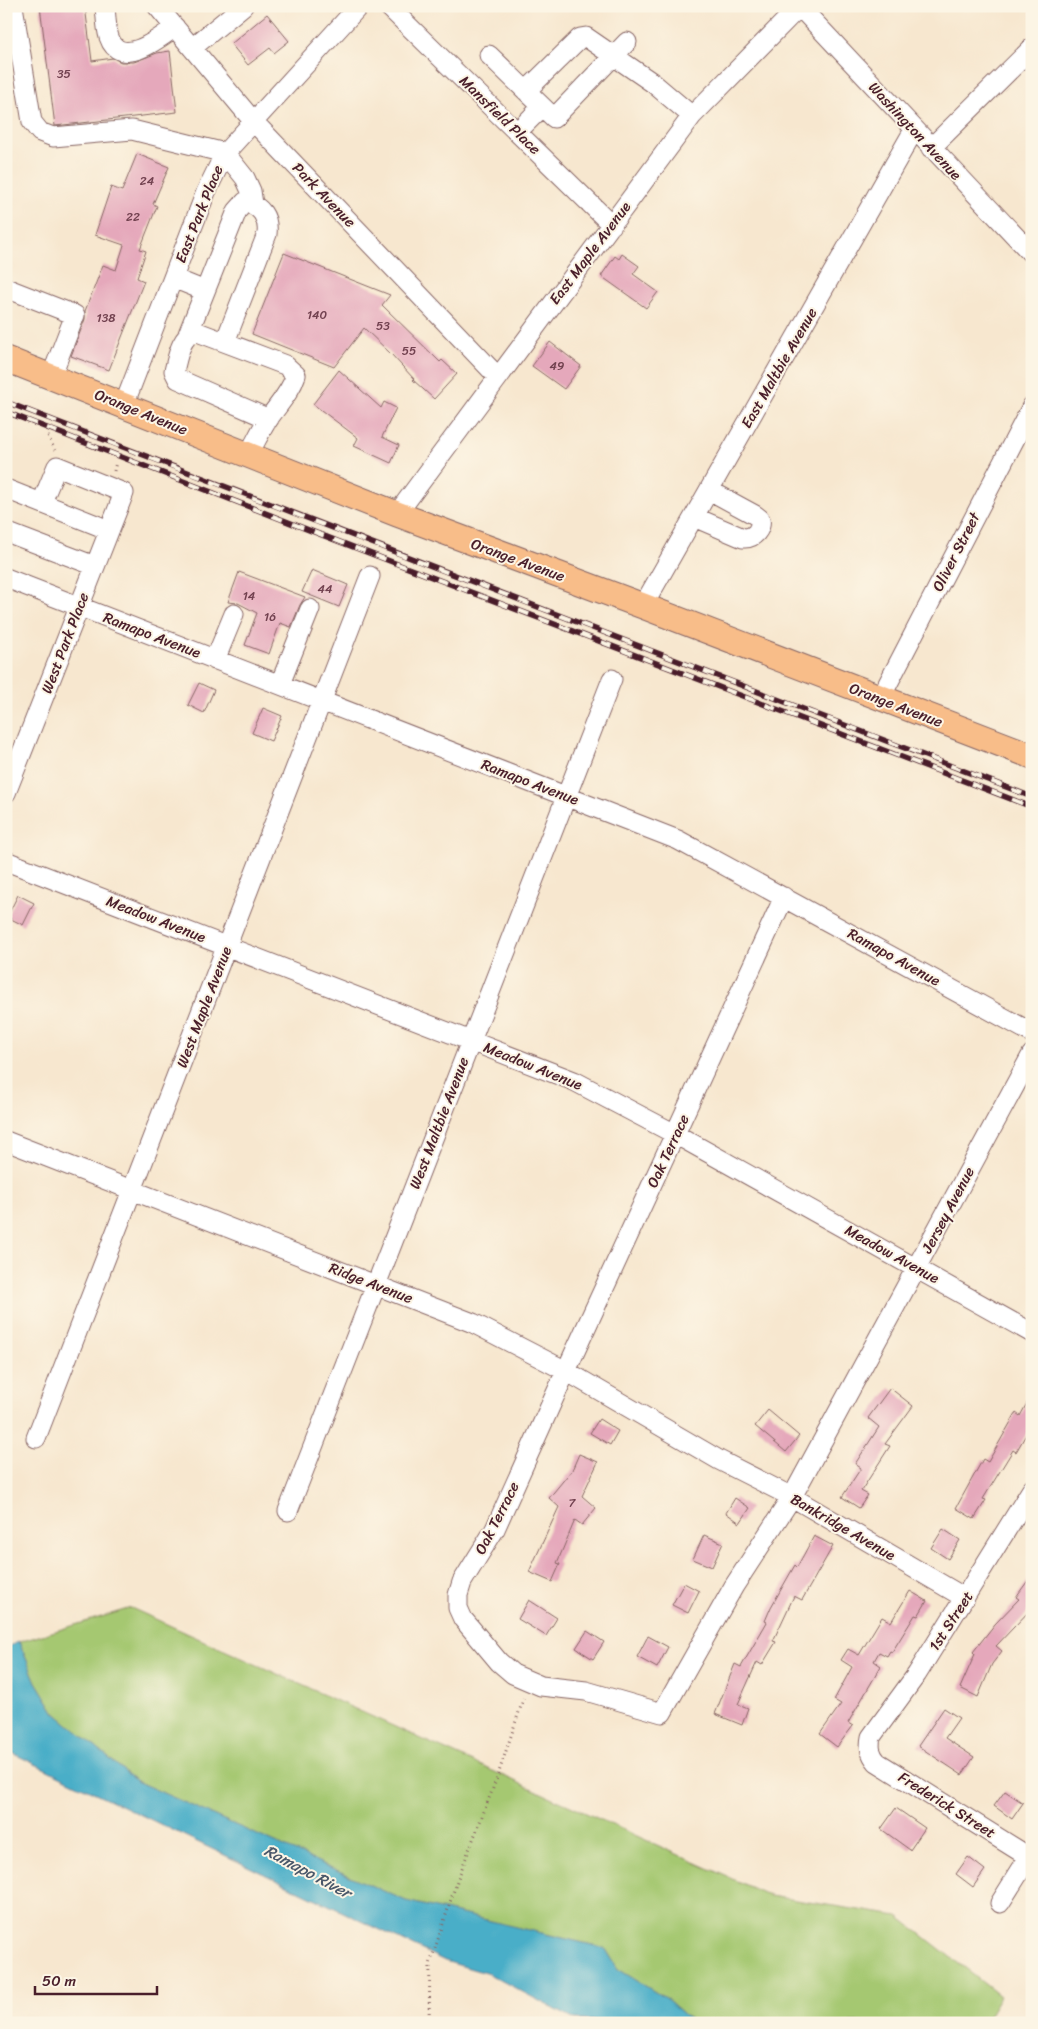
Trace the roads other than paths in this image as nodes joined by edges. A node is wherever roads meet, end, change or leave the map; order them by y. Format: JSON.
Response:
{"nodes":[{"id":1,"x":12,"y":6,"type":"edge"},
{"id":2,"x":105,"y":6,"type":"edge"},
{"id":3,"x":157,"y":6,"type":"edge"},
{"id":4,"x":243,"y":6,"type":"edge"},
{"id":5,"x":359,"y":6,"type":"edge"},
{"id":6,"x":388,"y":6,"type":"edge"},
{"id":7,"x":800,"y":6,"type":"edge"},
{"id":8,"x":175,"y":27,"type":"junction"},
{"id":9,"x":626,"y":42,"type":"dead end"},
{"id":10,"x":192,"y":48,"type":"junction"},
{"id":11,"x":1032,"y":48,"type":"edge"},
{"id":12,"x":489,"y":55,"type":"dead end"},
{"id":13,"x":612,"y":55,"type":"junction"},
{"id":14,"x":526,"y":91,"type":"junction"},
{"id":15,"x":548,"y":112,"type":"junction"},
{"id":16,"x":692,"y":116,"type":"junction"},
{"id":17,"x":254,"y":122,"type":"junction"},
{"id":18,"x":914,"y":130,"type":"junction"},
{"id":19,"x":517,"y":132,"type":"junction"},
{"id":20,"x":931,"y":148,"type":"junction"},
{"id":21,"x":225,"y":153,"type":"junction"},
{"id":22,"x":253,"y":204,"type":"junction"},
{"id":23,"x":612,"y":224,"type":"junction"},
{"id":24,"x":1032,"y":254,"type":"edge"},
{"id":25,"x":173,"y":278,"type":"junction"},
{"id":26,"x":6,"y":288,"type":"edge"},
{"id":27,"x":205,"y":291,"type":"junction"},
{"id":28,"x":188,"y":334,"type":"junction"},
{"id":29,"x":226,"y":342,"type":"junction"},
{"id":30,"x":6,"y":359,"type":"edge"},
{"id":31,"x":52,"y":377,"type":"junction"},
{"id":32,"x":498,"y":378,"type":"junction"},
{"id":33,"x":124,"y":406,"type":"junction"},
{"id":34,"x":1032,"y":406,"type":"edge"},
{"id":35,"x":268,"y":419,"type":"junction"},
{"id":36,"x":248,"y":455,"type":"junction"},
{"id":37,"x":6,"y":489,"type":"edge"},
{"id":38,"x":709,"y":490,"type":"junction"},
{"id":39,"x":42,"y":502,"type":"junction"},
{"id":40,"x":397,"y":514,"type":"junction"},
{"id":41,"x":694,"y":517,"type":"junction"},
{"id":42,"x":109,"y":530,"type":"junction"},
{"id":43,"x":6,"y":532,"type":"edge"},
{"id":44,"x":95,"y":566,"type":"junction"},
{"id":45,"x":370,"y":576,"type":"dead end"},
{"id":46,"x":6,"y":578,"type":"edge"},
{"id":47,"x":643,"y":606,"type":"junction"},
{"id":48,"x":79,"y":607,"type":"junction"},
{"id":49,"x":310,"y":609,"type":"dead end"},
{"id":50,"x":234,"y":614,"type":"dead end"},
{"id":51,"x":215,"y":660,"type":"junction"},
{"id":52,"x":612,"y":679,"type":"dead end"},
{"id":53,"x":280,"y":684,"type":"junction"},
{"id":54,"x":880,"y":699,"type":"junction"},
{"id":55,"x":322,"y":700,"type":"junction"},
{"id":56,"x":1032,"y":756,"type":"edge"},
{"id":57,"x":6,"y":793,"type":"edge"},
{"id":58,"x":567,"y":796,"type":"junction"},
{"id":59,"x":6,"y":861,"type":"edge"},
{"id":60,"x":784,"y":897,"type":"junction"},
{"id":61,"x":227,"y":946,"type":"junction"},
{"id":62,"x":1032,"y":1033,"type":"edge"},
{"id":63,"x":471,"y":1041,"type":"junction"},
{"id":64,"x":1032,"y":1054,"type":"edge"},
{"id":65,"x":676,"y":1134,"type":"junction"},
{"id":66,"x":6,"y":1141,"type":"edge"},
{"id":67,"x":133,"y":1192,"type":"junction"},
{"id":68,"x":917,"y":1268,"type":"junction"},
{"id":69,"x":376,"y":1285,"type":"junction"},
{"id":70,"x":1032,"y":1333,"type":"edge"},
{"id":71,"x":566,"y":1371,"type":"junction"},
{"id":72,"x":835,"y":1418,"type":"joint"},
{"id":73,"x":36,"y":1438,"type":"dead end"},
{"id":74,"x":719,"y":1460,"type":"joint"},
{"id":75,"x":1032,"y":1490,"type":"edge"},
{"id":76,"x":792,"y":1497,"type":"junction"},
{"id":77,"x":288,"y":1511,"type":"dead end"},
{"id":78,"x":965,"y":1598,"type":"junction"},
{"id":79,"x":870,"y":1750,"type":"joint"},
{"id":80,"x":1030,"y":1854,"type":"edge"},
{"id":81,"x":1000,"y":1903,"type":"dead end"}],
"edges":[{"from":1,"to":21,"type":"street"},
{"from":2,"to":8,"type":"street"},
{"from":3,"to":8,"type":"street","name":"Park Avenue"},
{"from":4,"to":10,"type":"street"},
{"from":5,"to":17,"type":"street","name":"East Park Place"},
{"from":6,"to":19,"type":"street","name":"Mansfield Place"},
{"from":7,"to":16,"type":"street","name":"East Maple Avenue"},
{"from":7,"to":18,"type":"street","name":"Washington Avenue"},
{"from":8,"to":10,"type":"street","name":"Park Avenue"},
{"from":9,"to":13,"type":"street"},
{"from":10,"to":17,"type":"street","name":"Park Avenue"},
{"from":11,"to":20,"type":"street"},
{"from":12,"to":14,"type":"street"},
{"from":13,"to":14,"type":"street"},
{"from":13,"to":15,"type":"street"},
{"from":13,"to":16,"type":"street"},
{"from":14,"to":15,"type":"street"},
{"from":15,"to":19,"type":"street"},
{"from":16,"to":23,"type":"street","name":"East Maple Avenue"},
{"from":17,"to":21,"type":"street","name":"East Park Place"},
{"from":17,"to":32,"type":"street","name":"Park Avenue"},
{"from":18,"to":20,"type":"street","name":"Washington Avenue"},
{"from":18,"to":38,"type":"street","name":"East Maltbie Avenue"},
{"from":19,"to":23,"type":"street","name":"Mansfield Place"},
{"from":20,"to":24,"type":"street","name":"Washington Avenue"},
{"from":21,"to":22,"type":"street"},
{"from":21,"to":25,"type":"street","name":"East Park Place"},
{"from":22,"to":27,"type":"street"},
{"from":22,"to":29,"type":"street"},
{"from":23,"to":32,"type":"street","name":"East Maple Avenue"},
{"from":25,"to":27,"type":"street"},
{"from":25,"to":33,"type":"street","name":"East Park Place"},
{"from":26,"to":31,"type":"street"},
{"from":27,"to":28,"type":"street"},
{"from":28,"to":29,"type":"street"},
{"from":28,"to":35,"type":"street"},
{"from":29,"to":35,"type":"street"},
{"from":30,"to":31,"type":"main road","name":"Orange Avenue"},
{"from":31,"to":33,"type":"main road","name":"Orange Avenue"},
{"from":32,"to":40,"type":"street","name":"East Maple Avenue"},
{"from":33,"to":36,"type":"main road","name":"Orange Avenue"},
{"from":34,"to":54,"type":"street","name":"Oliver Street"},
{"from":35,"to":36,"type":"street"},
{"from":36,"to":40,"type":"main road","name":"Orange Avenue"},
{"from":37,"to":39,"type":"street"},
{"from":38,"to":41,"type":"street","name":"East Maltbie Avenue"},
{"from":38,"to":41,"type":"street"},
{"from":39,"to":42,"type":"street"},
{"from":39,"to":42,"type":"street","name":"West Park Place"},
{"from":40,"to":47,"type":"main road","name":"Orange Avenue"},
{"from":41,"to":47,"type":"street","name":"East Maltbie Avenue"},
{"from":42,"to":44,"type":"street","name":"West Park Place"},
{"from":43,"to":44,"type":"street"},
{"from":44,"to":48,"type":"street","name":"West Park Place"},
{"from":45,"to":55,"type":"street","name":"West Maple Avenue"},
{"from":46,"to":48,"type":"street","name":"Ramapo Avenue"},
{"from":47,"to":54,"type":"main road","name":"Orange Avenue"},
{"from":48,"to":51,"type":"street","name":"Ramapo Avenue"},
{"from":48,"to":57,"type":"street","name":"West Park Place"},
{"from":49,"to":53,"type":"street"},
{"from":50,"to":51,"type":"street"},
{"from":51,"to":53,"type":"street","name":"Ramapo Avenue"},
{"from":52,"to":58,"type":"street","name":"West Maltbie Avenue"},
{"from":53,"to":55,"type":"street","name":"Ramapo Avenue"},
{"from":54,"to":56,"type":"main road","name":"Orange Avenue"},
{"from":55,"to":58,"type":"street","name":"Ramapo Avenue"},
{"from":55,"to":61,"type":"street","name":"West Maple Avenue"},
{"from":58,"to":60,"type":"street","name":"Ramapo Avenue"},
{"from":58,"to":63,"type":"street","name":"West Maltbie Avenue"},
{"from":59,"to":61,"type":"street","name":"Meadow Avenue"},
{"from":60,"to":62,"type":"street","name":"Ramapo Avenue"},
{"from":60,"to":65,"type":"street","name":"Oak Terrace"},
{"from":61,"to":63,"type":"street","name":"Meadow Avenue"},
{"from":61,"to":67,"type":"street","name":"West Maple Avenue"},
{"from":63,"to":65,"type":"street","name":"Meadow Avenue"},
{"from":63,"to":69,"type":"street","name":"West Maltbie Avenue"},
{"from":64,"to":68,"type":"street","name":"Jersey Avenue"},
{"from":65,"to":68,"type":"street","name":"Meadow Avenue"},
{"from":65,"to":71,"type":"street","name":"Oak Terrace"},
{"from":66,"to":67,"type":"street","name":"Ridge Avenue"},
{"from":67,"to":69,"type":"street","name":"Ridge Avenue"},
{"from":67,"to":73,"type":"street","name":"West Maple Avenue"},
{"from":68,"to":70,"type":"street","name":"Meadow Avenue"},
{"from":68,"to":72,"type":"street","name":"Jersey Avenue"},
{"from":69,"to":71,"type":"street","name":"Ridge Avenue"},
{"from":69,"to":77,"type":"street","name":"West Maltbie Avenue"},
{"from":71,"to":74,"type":"street","name":"Ridge Avenue"},
{"from":71,"to":76,"type":"street","name":"Oak Terrace"},
{"from":72,"to":76,"type":"street","name":"Oak Terrace"},
{"from":74,"to":76,"type":"street","name":"Bankridge Avenue"},
{"from":75,"to":78,"type":"street","name":"1st Street"},
{"from":76,"to":78,"type":"street","name":"Bankridge Avenue"},
{"from":78,"to":79,"type":"street","name":"1st Street"},
{"from":79,"to":80,"type":"street","name":"Frederick Street"},
{"from":80,"to":81,"type":"street"}]}
